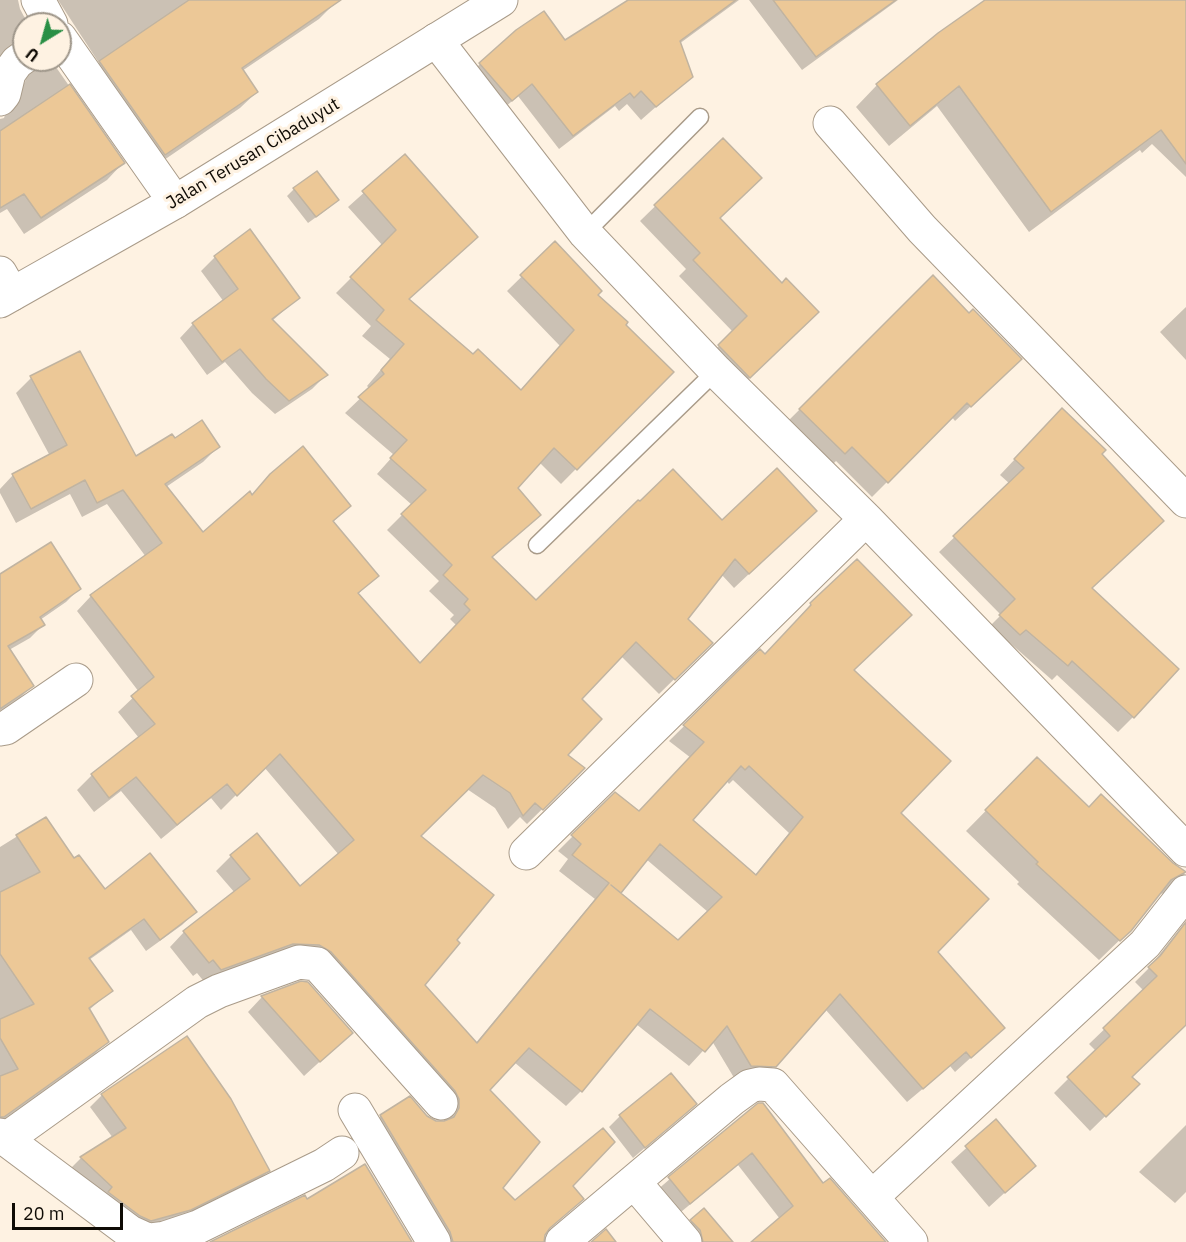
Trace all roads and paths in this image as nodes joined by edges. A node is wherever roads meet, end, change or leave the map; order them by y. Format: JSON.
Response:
{"nodes":[{"id":1,"x":501,"y":0,"type":"edge"},
{"id":2,"x":436,"y":40,"type":"junction"},
{"id":3,"x":72,"y":55,"type":"edge"},
{"id":4,"x":12,"y":69,"type":"edge"},
{"id":5,"x":0,"y":99,"type":"edge"},
{"id":6,"x":700,"y":117,"type":"dead end"},
{"id":7,"x":830,"y":123,"type":"dead end"},
{"id":8,"x":175,"y":202,"type":"junction"},
{"id":9,"x":585,"y":233,"type":"junction"},
{"id":10,"x":4,"y":289,"type":"edge"},
{"id":11,"x":716,"y":371,"type":"junction"},
{"id":12,"x":1186,"y":501,"type":"edge"},
{"id":13,"x":866,"y":519,"type":"junction"},
{"id":14,"x":537,"y":545,"type":"dead end"},
{"id":15,"x":76,"y":680,"type":"dead end"},
{"id":16,"x":0,"y":729,"type":"edge"},
{"id":17,"x":1186,"y":850,"type":"edge"},
{"id":18,"x":526,"y":853,"type":"dead end"},
{"id":19,"x":1186,"y":892,"type":"edge"},
{"id":20,"x":441,"y":1103,"type":"dead end"},
{"id":21,"x":355,"y":1110,"type":"dead end"},
{"id":22,"x":3,"y":1137,"type":"edge"},
{"id":23,"x":342,"y":1153,"type":"dead end"},
{"id":24,"x":634,"y":1182,"type":"junction"},
{"id":25,"x":872,"y":1197,"type":"junction"},
{"id":26,"x":151,"y":1241,"type":"edge"},
{"id":27,"x":434,"y":1242,"type":"edge"},
{"id":28,"x":562,"y":1242,"type":"edge"},
{"id":29,"x":685,"y":1242,"type":"edge"},
{"id":30,"x":911,"y":1242,"type":"edge"}],
"edges":[{"from":1,"to":2,"type":"street","name":"Jalan Terusan Cibaduyut"},
{"from":2,"to":8,"type":"street","name":"Jalan Terusan Cibaduyut"},
{"from":2,"to":9,"type":"street"},
{"from":3,"to":8,"type":"street"},
{"from":4,"to":5,"type":"street"},
{"from":6,"to":9,"type":"lane"},
{"from":7,"to":12,"type":"street"},
{"from":8,"to":10,"type":"street","name":"Jalan Terusan Cibaduyut"},
{"from":9,"to":11,"type":"street"},
{"from":11,"to":13,"type":"street"},
{"from":11,"to":14,"type":"lane"},
{"from":13,"to":17,"type":"street"},
{"from":13,"to":18,"type":"street"},
{"from":15,"to":16,"type":"street"},
{"from":19,"to":25,"type":"street"},
{"from":20,"to":22,"type":"street"},
{"from":21,"to":27,"type":"street"},
{"from":22,"to":26,"type":"street"},
{"from":23,"to":26,"type":"street"},
{"from":24,"to":25,"type":"street"},
{"from":24,"to":28,"type":"street"},
{"from":24,"to":29,"type":"street"},
{"from":25,"to":30,"type":"street"}]}
